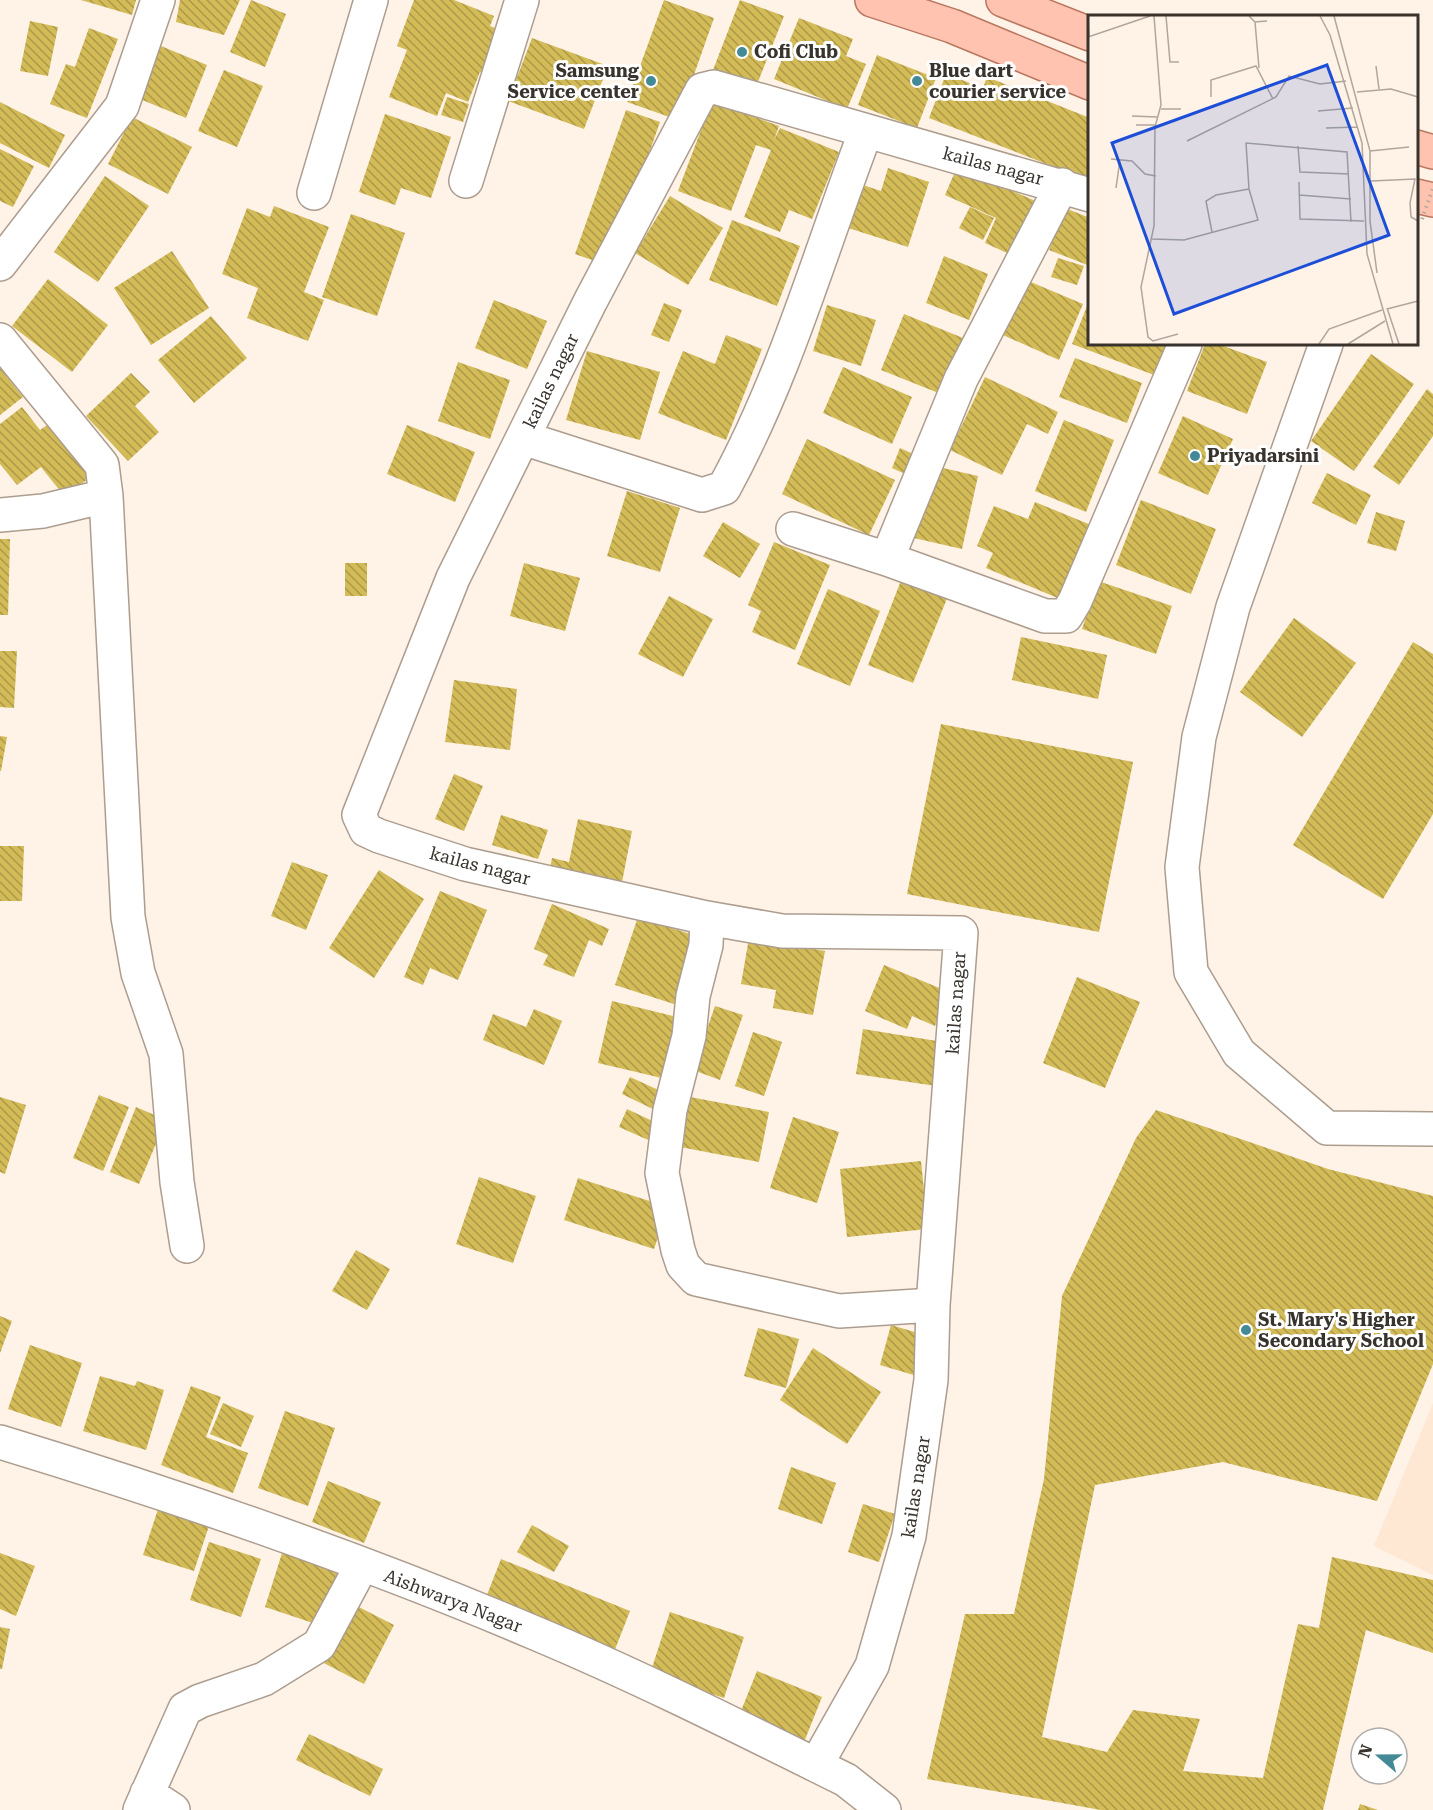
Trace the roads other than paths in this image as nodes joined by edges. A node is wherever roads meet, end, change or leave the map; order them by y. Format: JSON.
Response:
{"nodes":[{"id":1,"x":158,"y":0,"type":"edge"},
{"id":2,"x":371,"y":0,"type":"edge"},
{"id":3,"x":522,"y":0,"type":"edge"},
{"id":4,"x":872,"y":0,"type":"edge"},
{"id":5,"x":1003,"y":0,"type":"edge"},
{"id":6,"x":1088,"y":34,"type":"edge"},
{"id":7,"x":1088,"y":83,"type":"edge"},
{"id":8,"x":866,"y":131,"type":"junction"},
{"id":9,"x":1418,"y":148,"type":"edge"},
{"id":10,"x":1433,"y":152,"type":"edge"},
{"id":11,"x":466,"y":181,"type":"dead end"},
{"id":12,"x":1076,"y":190,"type":"edge"},
{"id":13,"x":314,"y":193,"type":"dead end"},
{"id":14,"x":0,"y":264,"type":"edge"},
{"id":15,"x":0,"y":340,"type":"edge"},
{"id":16,"x":1185,"y":345,"type":"edge"},
{"id":17,"x":1326,"y":345,"type":"edge"},
{"id":18,"x":523,"y":438,"type":"junction"},
{"id":19,"x":106,"y":496,"type":"junction"},
{"id":20,"x":0,"y":514,"type":"edge"},
{"id":21,"x":792,"y":529,"type":"dead end"},
{"id":22,"x":887,"y":559,"type":"junction"},
{"id":23,"x":707,"y":918,"type":"junction"},
{"id":24,"x":1433,"y":1128,"type":"edge"},
{"id":25,"x":187,"y":1246,"type":"dead end"},
{"id":26,"x":933,"y":1305,"type":"junction"},
{"id":27,"x":0,"y":1442,"type":"edge"},
{"id":28,"x":362,"y":1564,"type":"junction"},
{"id":29,"x":816,"y":1766,"type":"junction"},
{"id":30,"x":153,"y":1804,"type":"edge"},
{"id":31,"x":884,"y":1810,"type":"edge"}],
"edges":[{"from":1,"to":14,"type":"street"},
{"from":2,"to":13,"type":"street"},
{"from":3,"to":11,"type":"street"},
{"from":4,"to":7,"type":"main road"},
{"from":5,"to":6,"type":"main road"},
{"from":8,"to":12,"type":"street","name":"kailas nagar"},
{"from":8,"to":18,"type":"street","name":"kailas nagar"},
{"from":8,"to":18,"type":"street"},
{"from":9,"to":10,"type":"main road"},
{"from":12,"to":22,"type":"street"},
{"from":15,"to":19,"type":"street"},
{"from":16,"to":22,"type":"street"},
{"from":17,"to":24,"type":"street"},
{"from":18,"to":23,"type":"street","name":"kailas nagar"},
{"from":19,"to":20,"type":"street"},
{"from":19,"to":25,"type":"street"},
{"from":21,"to":22,"type":"street"},
{"from":23,"to":26,"type":"street"},
{"from":23,"to":26,"type":"street","name":"kailas nagar"},
{"from":26,"to":29,"type":"street","name":"kailas nagar"},
{"from":27,"to":28,"type":"street","name":"Aishwarya Nagar"},
{"from":28,"to":29,"type":"street","name":"Aishwarya Nagar"},
{"from":28,"to":30,"type":"street"},
{"from":29,"to":31,"type":"street","name":"Aishwarya Nagar"}]}
